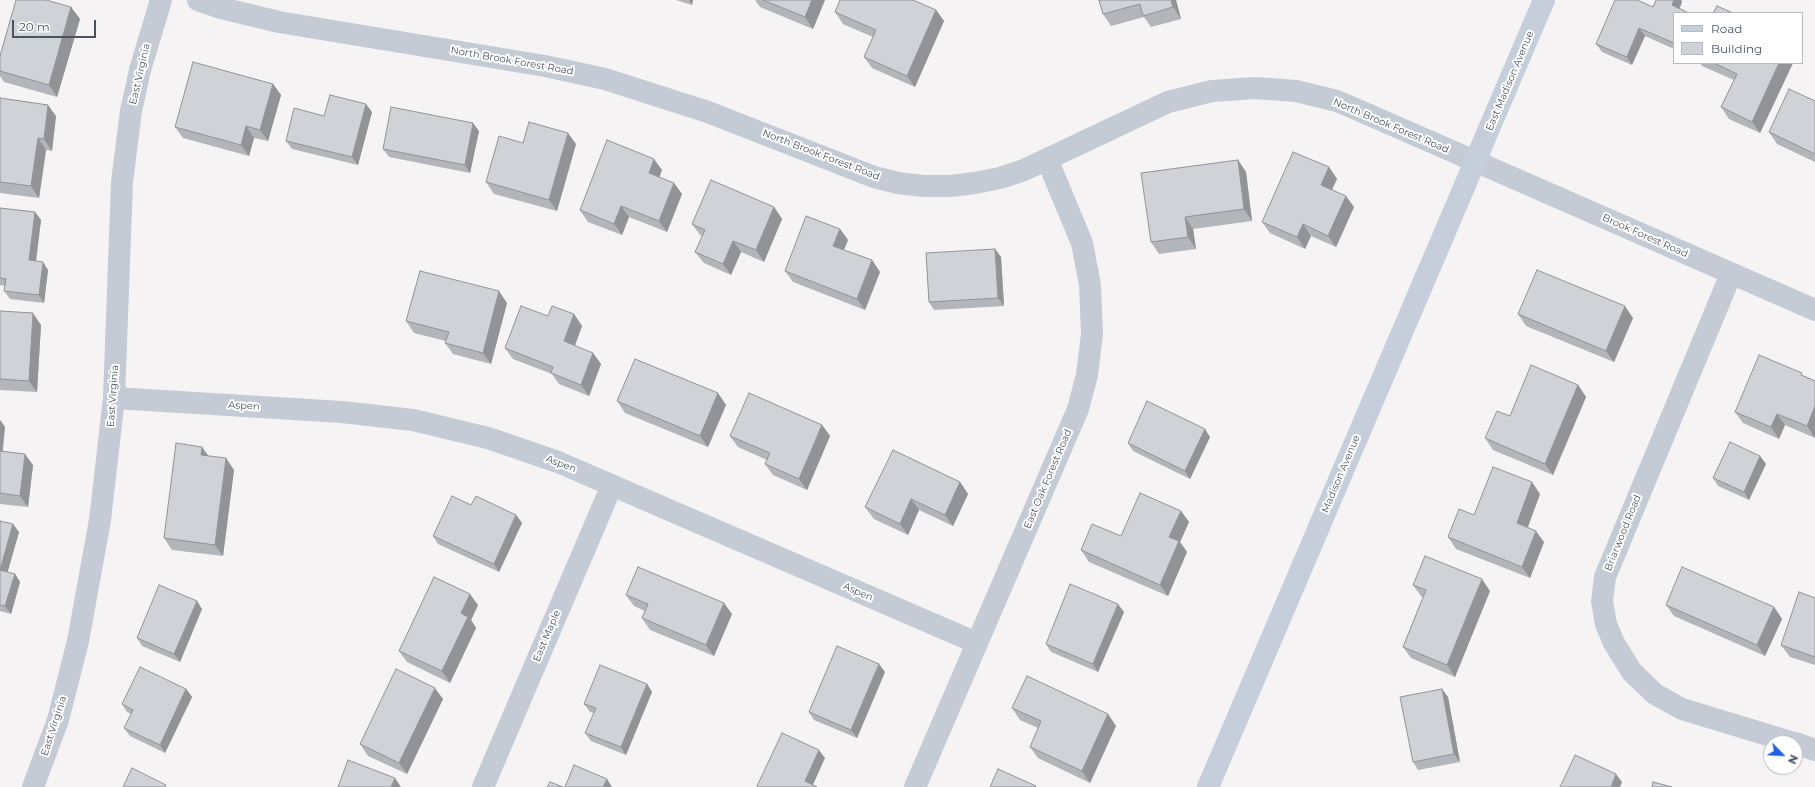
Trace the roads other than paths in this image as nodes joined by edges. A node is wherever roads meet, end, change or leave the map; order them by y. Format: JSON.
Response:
{"nodes":[{"id":1,"x":161,"y":0,"type":"edge"},
{"id":2,"x":198,"y":0,"type":"edge"},
{"id":3,"x":1544,"y":0,"type":"edge"},
{"id":4,"x":1046,"y":159,"type":"junction"},
{"id":5,"x":1475,"y":162,"type":"junction"},
{"id":6,"x":1731,"y":274,"type":"junction"},
{"id":7,"x":1815,"y":310,"type":"edge"},
{"id":8,"x":114,"y":398,"type":"junction"},
{"id":9,"x":612,"y":484,"type":"junction"},
{"id":10,"x":977,"y":643,"type":"junction"},
{"id":11,"x":1768,"y":735,"type":"edge"},
{"id":12,"x":1803,"y":746,"type":"edge"},
{"id":13,"x":1815,"y":750,"type":"edge"},
{"id":14,"x":33,"y":787,"type":"edge"},
{"id":15,"x":483,"y":787,"type":"edge"},
{"id":16,"x":916,"y":787,"type":"edge"},
{"id":17,"x":1208,"y":787,"type":"edge"}],
"edges":[{"from":1,"to":8,"type":"street","name":"East Virginia"},
{"from":2,"to":4,"type":"street","name":"North Brook Forest Road"},
{"from":3,"to":5,"type":"main road","name":"East Madison Avenue"},
{"from":4,"to":5,"type":"street","name":"North Brook Forest Road"},
{"from":4,"to":10,"type":"street","name":"East Oak Forest Road"},
{"from":5,"to":6,"type":"street","name":"Brook Forest Road"},
{"from":5,"to":17,"type":"main road","name":"Madison Avenue"},
{"from":6,"to":7,"type":"street","name":"Brook Forest Road"},
{"from":6,"to":11,"type":"street","name":"Briarwood Road"},
{"from":8,"to":9,"type":"street","name":"Aspen"},
{"from":8,"to":14,"type":"street","name":"East Virginia"},
{"from":9,"to":10,"type":"street","name":"Aspen"},
{"from":9,"to":15,"type":"street","name":"East Maple"},
{"from":10,"to":16,"type":"street","name":"East Oak Forest Road"},
{"from":12,"to":13,"type":"street","name":"Briarwood Road"}]}
